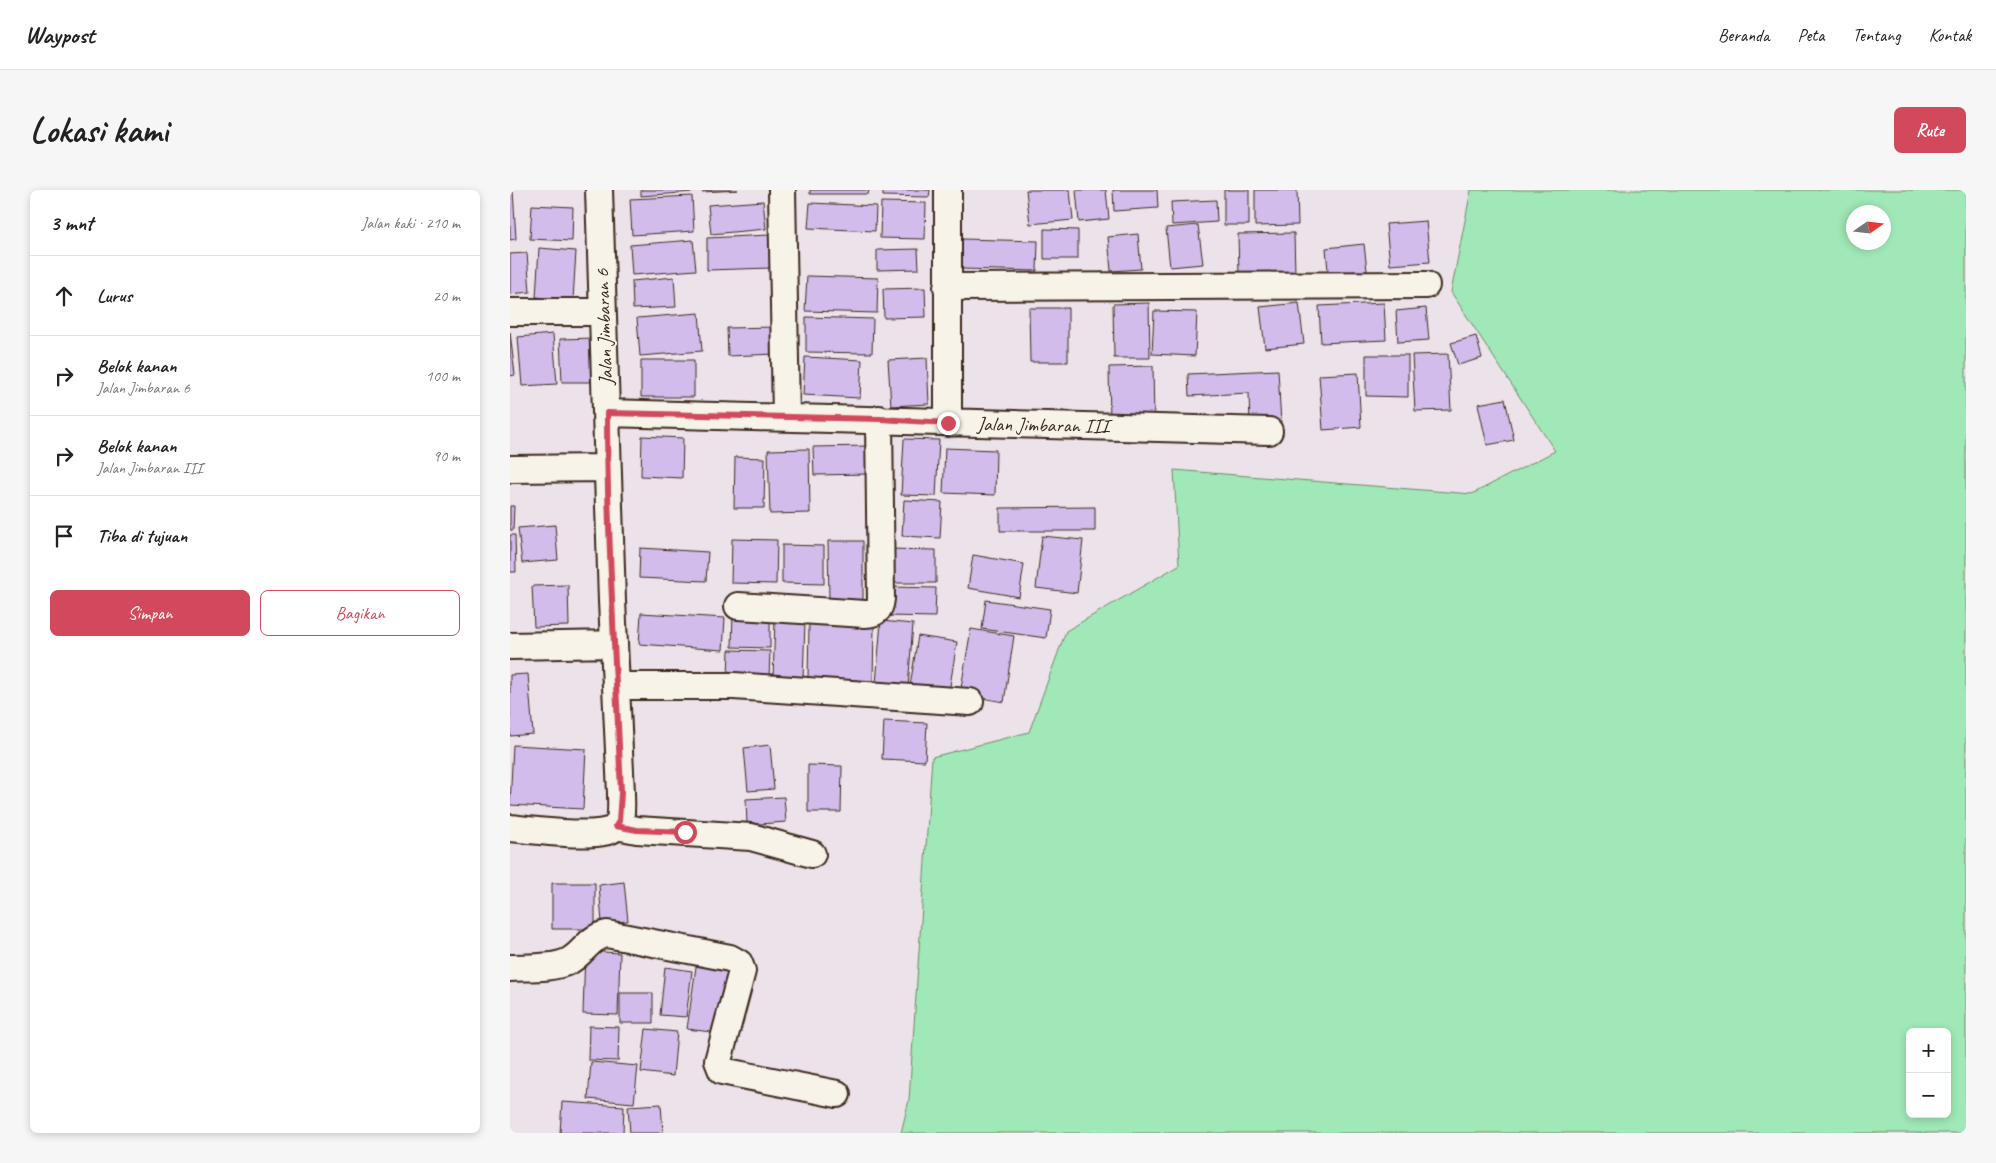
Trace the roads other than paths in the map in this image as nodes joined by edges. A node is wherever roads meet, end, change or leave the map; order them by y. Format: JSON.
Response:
{"nodes":[{"id":1,"x":599,"y":190,"type":"edge"},
{"id":2,"x":782,"y":190,"type":"edge"},
{"id":3,"x":948,"y":190,"type":"edge"},
{"id":4,"x":1426,"y":285,"type":"dead end"},
{"id":5,"x":947,"y":287,"type":"junction"},
{"id":6,"x":510,"y":312,"type":"edge"},
{"id":7,"x":602,"y":312,"type":"junction"},
{"id":8,"x":607,"y":413,"type":"junction"},
{"id":9,"x":786,"y":417,"type":"junction"},
{"id":10,"x":880,"y":419,"type":"junction"},
{"id":11,"x":948,"y":423,"type":"junction"},
{"id":12,"x":1269,"y":431,"type":"dead end"},
{"id":13,"x":607,"y":468,"type":"junction"},
{"id":14,"x":510,"y":469,"type":"edge"},
{"id":15,"x":738,"y":606,"type":"dead end"},
{"id":16,"x":614,"y":644,"type":"junction"},
{"id":17,"x":510,"y":646,"type":"edge"},
{"id":18,"x":616,"y":686,"type":"junction"},
{"id":19,"x":970,"y":702,"type":"dead end"},
{"id":20,"x":510,"y":828,"type":"edge"},
{"id":21,"x":604,"y":830,"type":"junction"},
{"id":22,"x":812,"y":854,"type":"dead end"},
{"id":23,"x":510,"y":968,"type":"edge"},
{"id":24,"x":837,"y":1094,"type":"dead end"}],
"edges":[{"from":1,"to":7,"type":"street","name":"Jalan Jimbaran 6"},
{"from":2,"to":9,"type":"street"},
{"from":3,"to":5,"type":"street"},
{"from":4,"to":5,"type":"street"},
{"from":5,"to":11,"type":"street"},
{"from":6,"to":7,"type":"street"},
{"from":7,"to":8,"type":"street","name":"Jalan Jimbaran 6"},
{"from":8,"to":9,"type":"street","name":"Jalan Jimbaran III"},
{"from":8,"to":13,"type":"street","name":"Jalan Jimbaran 6"},
{"from":9,"to":10,"type":"street","name":"Jalan Jimbaran III"},
{"from":10,"to":11,"type":"street","name":"Jalan Jimbaran III"},
{"from":10,"to":15,"type":"street"},
{"from":11,"to":12,"type":"street","name":"Jalan Jimbaran III"},
{"from":13,"to":14,"type":"street"},
{"from":13,"to":16,"type":"street","name":"Jalan Jimbaran 6"},
{"from":16,"to":17,"type":"street"},
{"from":16,"to":18,"type":"street","name":"Jalan Jimbaran 6"},
{"from":18,"to":19,"type":"street"},
{"from":18,"to":21,"type":"street","name":"Jalan Jimbaran 6"},
{"from":20,"to":21,"type":"street"},
{"from":21,"to":22,"type":"street"},
{"from":23,"to":24,"type":"street"}]}
